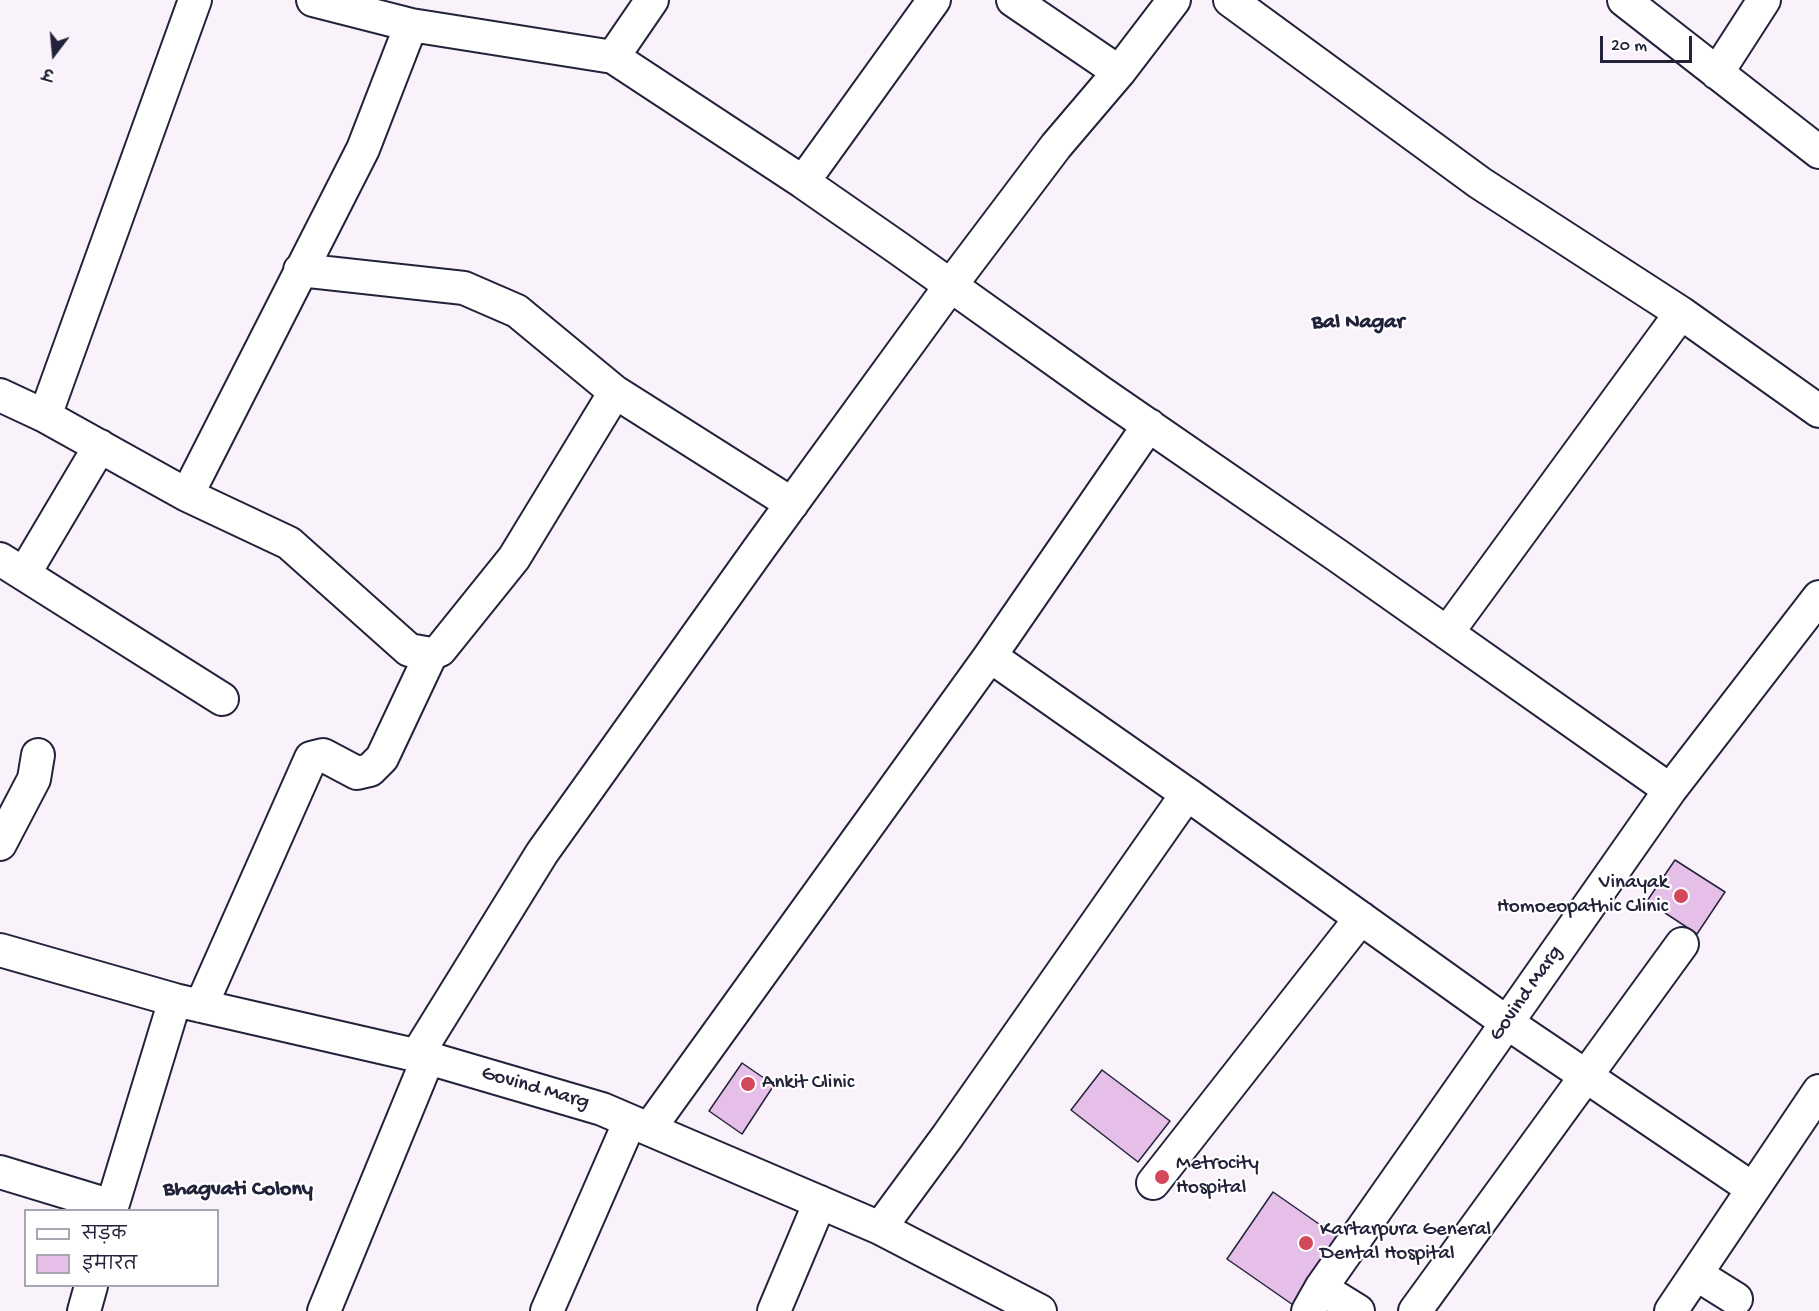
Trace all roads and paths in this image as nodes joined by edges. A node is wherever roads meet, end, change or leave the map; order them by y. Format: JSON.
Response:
{"nodes":[{"id":1,"x":195,"y":0,"type":"edge"},
{"id":2,"x":652,"y":0,"type":"edge"},
{"id":3,"x":934,"y":0,"type":"edge"},
{"id":4,"x":1174,"y":0,"type":"edge"},
{"id":5,"x":1230,"y":0,"type":"edge"},
{"id":6,"x":1624,"y":0,"type":"edge"},
{"id":7,"x":1764,"y":0,"type":"edge"},
{"id":8,"x":1016,"y":1,"type":"edge"},
{"id":9,"x":333,"y":2,"type":"edge"},
{"id":10,"x":411,"y":25,"type":"junction"},
{"id":11,"x":613,"y":57,"type":"junction"},
{"id":12,"x":1119,"y":72,"type":"junction"},
{"id":13,"x":1717,"y":73,"type":"junction"},
{"id":14,"x":1819,"y":153,"type":"edge"},
{"id":15,"x":803,"y":182,"type":"junction"},
{"id":16,"x":300,"y":270,"type":"junction"},
{"id":17,"x":951,"y":285,"type":"junction"},
{"id":18,"x":1681,"y":313,"type":"junction"},
{"id":19,"x":615,"y":392,"type":"junction"},
{"id":20,"x":0,"y":396,"type":"edge"},
{"id":21,"x":1819,"y":411,"type":"edge"},
{"id":22,"x":45,"y":416,"type":"junction"},
{"id":23,"x":1149,"y":426,"type":"junction"},
{"id":24,"x":100,"y":446,"type":"junction"},
{"id":25,"x":187,"y":495,"type":"junction"},
{"id":26,"x":792,"y":504,"type":"junction"},
{"id":27,"x":12,"y":567,"type":"edge"},
{"id":28,"x":1819,"y":597,"type":"edge"},
{"id":29,"x":1447,"y":633,"type":"junction"},
{"id":30,"x":431,"y":654,"type":"junction"},
{"id":31,"x":990,"y":656,"type":"junction"},
{"id":32,"x":222,"y":699,"type":"dead end"},
{"id":33,"x":38,"y":755,"type":"dead end"},
{"id":34,"x":1670,"y":790,"type":"junction"},
{"id":35,"x":1187,"y":794,"type":"junction"},
{"id":36,"x":0,"y":844,"type":"edge"},
{"id":37,"x":1361,"y":918,"type":"junction"},
{"id":38,"x":1682,"y":944,"type":"dead end"},
{"id":39,"x":0,"y":950,"type":"edge"},
{"id":40,"x":188,"y":1003,"type":"junction"},
{"id":41,"x":1506,"y":1022,"type":"junction"},
{"id":42,"x":423,"y":1056,"type":"junction"},
{"id":43,"x":1586,"y":1076,"type":"junction"},
{"id":44,"x":1819,"y":1090,"type":"edge"},
{"id":45,"x":639,"y":1125,"type":"junction"},
{"id":46,"x":0,"y":1172,"type":"edge"},
{"id":47,"x":1153,"y":1183,"type":"dead end"},
{"id":48,"x":1753,"y":1189,"type":"junction"},
{"id":49,"x":820,"y":1202,"type":"junction"},
{"id":50,"x":111,"y":1208,"type":"edge"},
{"id":51,"x":880,"y":1228,"type":"junction"},
{"id":52,"x":1696,"y":1274,"type":"junction"},
{"id":53,"x":91,"y":1287,"type":"edge"},
{"id":54,"x":1737,"y":1299,"type":"dead end"},
{"id":55,"x":1314,"y":1300,"type":"edge"},
{"id":56,"x":997,"y":1301,"type":"edge"},
{"id":57,"x":84,"y":1311,"type":"edge"},
{"id":58,"x":324,"y":1311,"type":"edge"},
{"id":59,"x":548,"y":1311,"type":"edge"},
{"id":60,"x":774,"y":1311,"type":"edge"},
{"id":61,"x":1040,"y":1311,"type":"edge"},
{"id":62,"x":1358,"y":1311,"type":"edge"},
{"id":63,"x":1415,"y":1311,"type":"edge"},
{"id":64,"x":1671,"y":1311,"type":"edge"}],
"edges":[{"from":1,"to":22,"type":"street"},
{"from":2,"to":11,"type":"street"},
{"from":3,"to":15,"type":"street"},
{"from":4,"to":12,"type":"street"},
{"from":5,"to":18,"type":"street"},
{"from":6,"to":13,"type":"street"},
{"from":7,"to":13,"type":"street"},
{"from":8,"to":12,"type":"street"},
{"from":9,"to":10,"type":"street"},
{"from":10,"to":11,"type":"street"},
{"from":10,"to":16,"type":"street"},
{"from":11,"to":15,"type":"street"},
{"from":12,"to":17,"type":"street"},
{"from":13,"to":14,"type":"street"},
{"from":15,"to":17,"type":"street"},
{"from":16,"to":19,"type":"street"},
{"from":16,"to":25,"type":"street"},
{"from":17,"to":23,"type":"street"},
{"from":17,"to":26,"type":"street"},
{"from":18,"to":21,"type":"street"},
{"from":18,"to":29,"type":"street"},
{"from":19,"to":26,"type":"street"},
{"from":19,"to":30,"type":"street"},
{"from":20,"to":22,"type":"street"},
{"from":22,"to":24,"type":"street"},
{"from":23,"to":29,"type":"street"},
{"from":23,"to":31,"type":"street"},
{"from":24,"to":25,"type":"street"},
{"from":24,"to":27,"type":"street"},
{"from":25,"to":30,"type":"street"},
{"from":26,"to":42,"type":"street"},
{"from":27,"to":32,"type":"street"},
{"from":28,"to":34,"type":"street","name":"Govind Marg"},
{"from":29,"to":34,"type":"street"},
{"from":30,"to":40,"type":"street"},
{"from":31,"to":35,"type":"street"},
{"from":31,"to":45,"type":"street"},
{"from":33,"to":36,"type":"street"},
{"from":34,"to":41,"type":"street","name":"Govind Marg"},
{"from":35,"to":37,"type":"street"},
{"from":35,"to":51,"type":"street"},
{"from":37,"to":41,"type":"street"},
{"from":37,"to":47,"type":"street"},
{"from":38,"to":43,"type":"street"},
{"from":39,"to":40,"type":"street","name":"Govind Marg"},
{"from":40,"to":42,"type":"street","name":"Govind Marg"},
{"from":40,"to":50,"type":"street"},
{"from":41,"to":43,"type":"street"},
{"from":41,"to":55,"type":"street","name":"Govind Marg"},
{"from":42,"to":45,"type":"street","name":"Govind Marg"},
{"from":42,"to":58,"type":"street"},
{"from":43,"to":48,"type":"street"},
{"from":43,"to":63,"type":"street"},
{"from":44,"to":48,"type":"street"},
{"from":45,"to":49,"type":"street","name":"Govind Marg"},
{"from":45,"to":59,"type":"street"},
{"from":46,"to":50,"type":"street"},
{"from":48,"to":52,"type":"street"},
{"from":49,"to":51,"type":"street","name":"Govind Marg"},
{"from":49,"to":60,"type":"street"},
{"from":51,"to":56,"type":"street","name":"Govind Marg"},
{"from":52,"to":54,"type":"street"},
{"from":52,"to":64,"type":"street"},
{"from":53,"to":57,"type":"street"},
{"from":55,"to":62,"type":"street"},
{"from":56,"to":61,"type":"street","name":"Govind Marg"}]}
